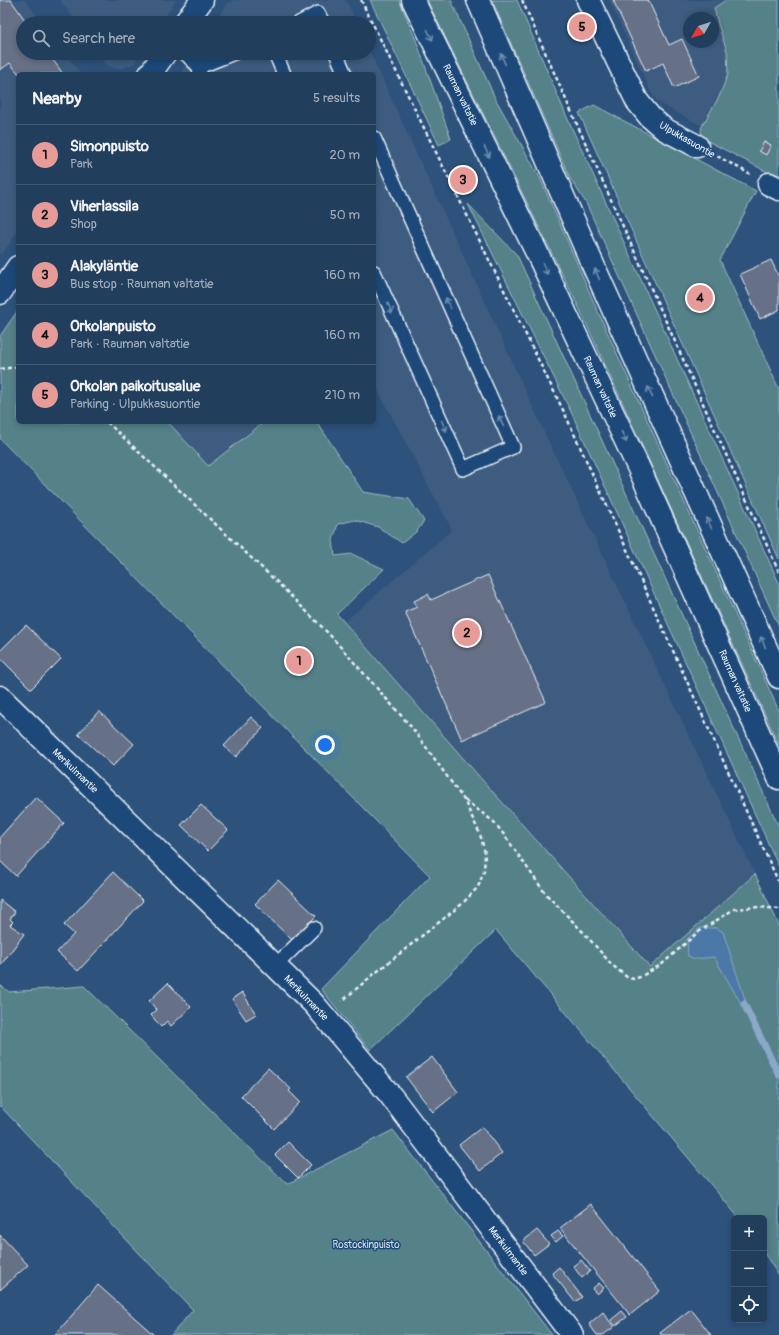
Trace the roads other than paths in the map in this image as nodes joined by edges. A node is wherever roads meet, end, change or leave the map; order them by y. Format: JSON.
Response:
{"nodes":[{"id":1,"x":202,"y":0,"type":"edge"},
{"id":2,"x":413,"y":0,"type":"edge"},
{"id":3,"x":478,"y":0,"type":"edge"},
{"id":4,"x":588,"y":0,"type":"edge"},
{"id":5,"x":191,"y":16,"type":"edge"},
{"id":6,"x":160,"y":60,"type":"edge"},
{"id":7,"x":191,"y":60,"type":"edge"},
{"id":8,"x":221,"y":60,"type":"edge"},
{"id":9,"x":278,"y":60,"type":"edge"},
{"id":10,"x":339,"y":60,"type":"edge"},
{"id":11,"x":200,"y":71,"type":"edge"},
{"id":12,"x":151,"y":72,"type":"edge"},
{"id":13,"x":283,"y":72,"type":"edge"},
{"id":14,"x":344,"y":72,"type":"edge"},
{"id":15,"x":376,"y":142,"type":"edge"},
{"id":16,"x":697,"y":146,"type":"road end"},
{"id":17,"x":16,"y":270,"type":"edge"},
{"id":18,"x":376,"y":276,"type":"edge"},
{"id":19,"x":0,"y":293,"type":"edge"},
{"id":20,"x":779,"y":677,"type":"edge"},
{"id":21,"x":0,"y":697,"type":"edge"},
{"id":22,"x":779,"y":778,"type":"edge"},
{"id":23,"x":314,"y":928,"type":"dead end"},
{"id":24,"x":275,"y":966,"type":"junction"},
{"id":25,"x":572,"y":1335,"type":"edge"}],
"edges":[{"from":1,"to":5,"type":"main road"},
{"from":2,"to":22,"type":"main road","name":"Rauman valtatie","one_way":true},
{"from":20,"to":3,"type":"main road","one_way":true},
{"from":4,"to":16,"type":"main road","name":"Ulpukkasuontie"},
{"from":6,"to":12,"type":"main road"},
{"from":7,"to":11,"type":"lane"},
{"from":8,"to":11,"type":"lane"},
{"from":9,"to":13,"type":"lane"},
{"from":10,"to":14,"type":"lane"},
{"from":18,"to":15,"type":"lane","one_way":true},
{"from":17,"to":19,"type":"main road"},
{"from":21,"to":24,"type":"main road","name":"Merikulmantie"},
{"from":23,"to":24,"type":"lane"},
{"from":24,"to":25,"type":"main road","name":"Merikulmantie"}]}
